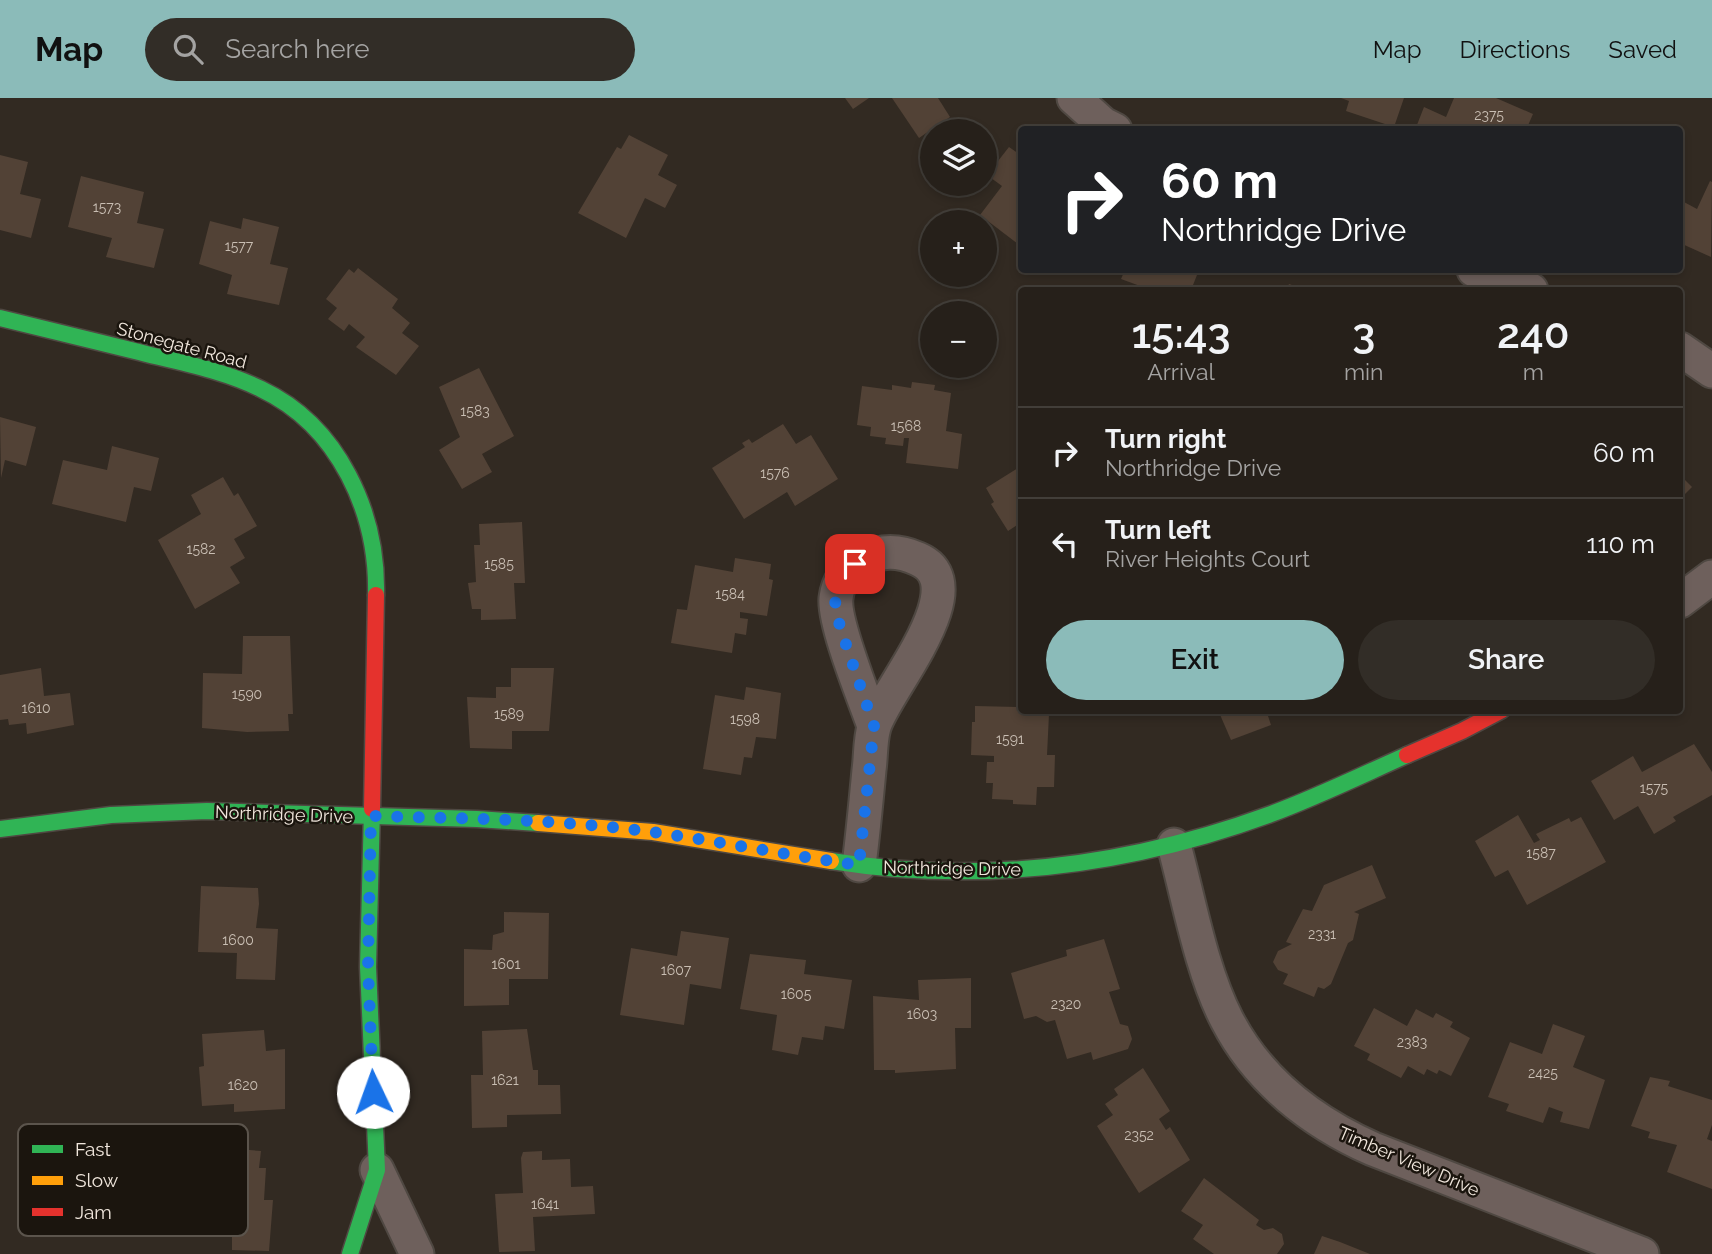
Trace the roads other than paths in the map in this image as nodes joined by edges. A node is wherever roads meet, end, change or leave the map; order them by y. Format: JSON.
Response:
{"nodes":[{"id":1,"x":1074,"y":98,"type":"edge"},
{"id":2,"x":1107,"y":126,"type":"edge"},
{"id":3,"x":1483,"y":273,"type":"edge"},
{"id":4,"x":1522,"y":287,"type":"edge"},
{"id":5,"x":0,"y":318,"type":"edge"},
{"id":6,"x":1683,"y":351,"type":"edge"},
{"id":7,"x":1712,"y":371,"type":"edge"},
{"id":8,"x":1712,"y":577,"type":"edge"},
{"id":9,"x":1683,"y":599,"type":"edge"},
{"id":10,"x":1494,"y":714,"type":"edge"},
{"id":11,"x":874,"y":726,"type":"junction"},
{"id":12,"x":371,"y":816,"type":"junction"},
{"id":13,"x":0,"y":829,"type":"edge"},
{"id":14,"x":1174,"y":845,"type":"junction"},
{"id":15,"x":859,"y":865,"type":"junction"},
{"id":16,"x":377,"y":1170,"type":"junction"},
{"id":17,"x":351,"y":1254,"type":"edge"},
{"id":18,"x":417,"y":1254,"type":"edge"},
{"id":19,"x":1642,"y":1254,"type":"edge"}],
"edges":[{"from":1,"to":2,"type":"street"},
{"from":3,"to":4,"type":"street"},
{"from":5,"to":12,"type":"street","name":"Stonegate Road"},
{"from":6,"to":7,"type":"street"},
{"from":8,"to":9,"type":"street"},
{"from":10,"to":14,"type":"street","name":"Northridge Drive"},
{"from":11,"to":11,"type":"street"},
{"from":11,"to":15,"type":"street"},
{"from":12,"to":13,"type":"street","name":"Northridge Drive"},
{"from":12,"to":15,"type":"street","name":"Northridge Drive"},
{"from":12,"to":16,"type":"street","name":"Stonegate Road"},
{"from":14,"to":15,"type":"street","name":"Northridge Drive"},
{"from":14,"to":19,"type":"street","name":"Timber View Drive"},
{"from":16,"to":17,"type":"street","name":"Stonegate Road"},
{"from":16,"to":18,"type":"street"}]}
